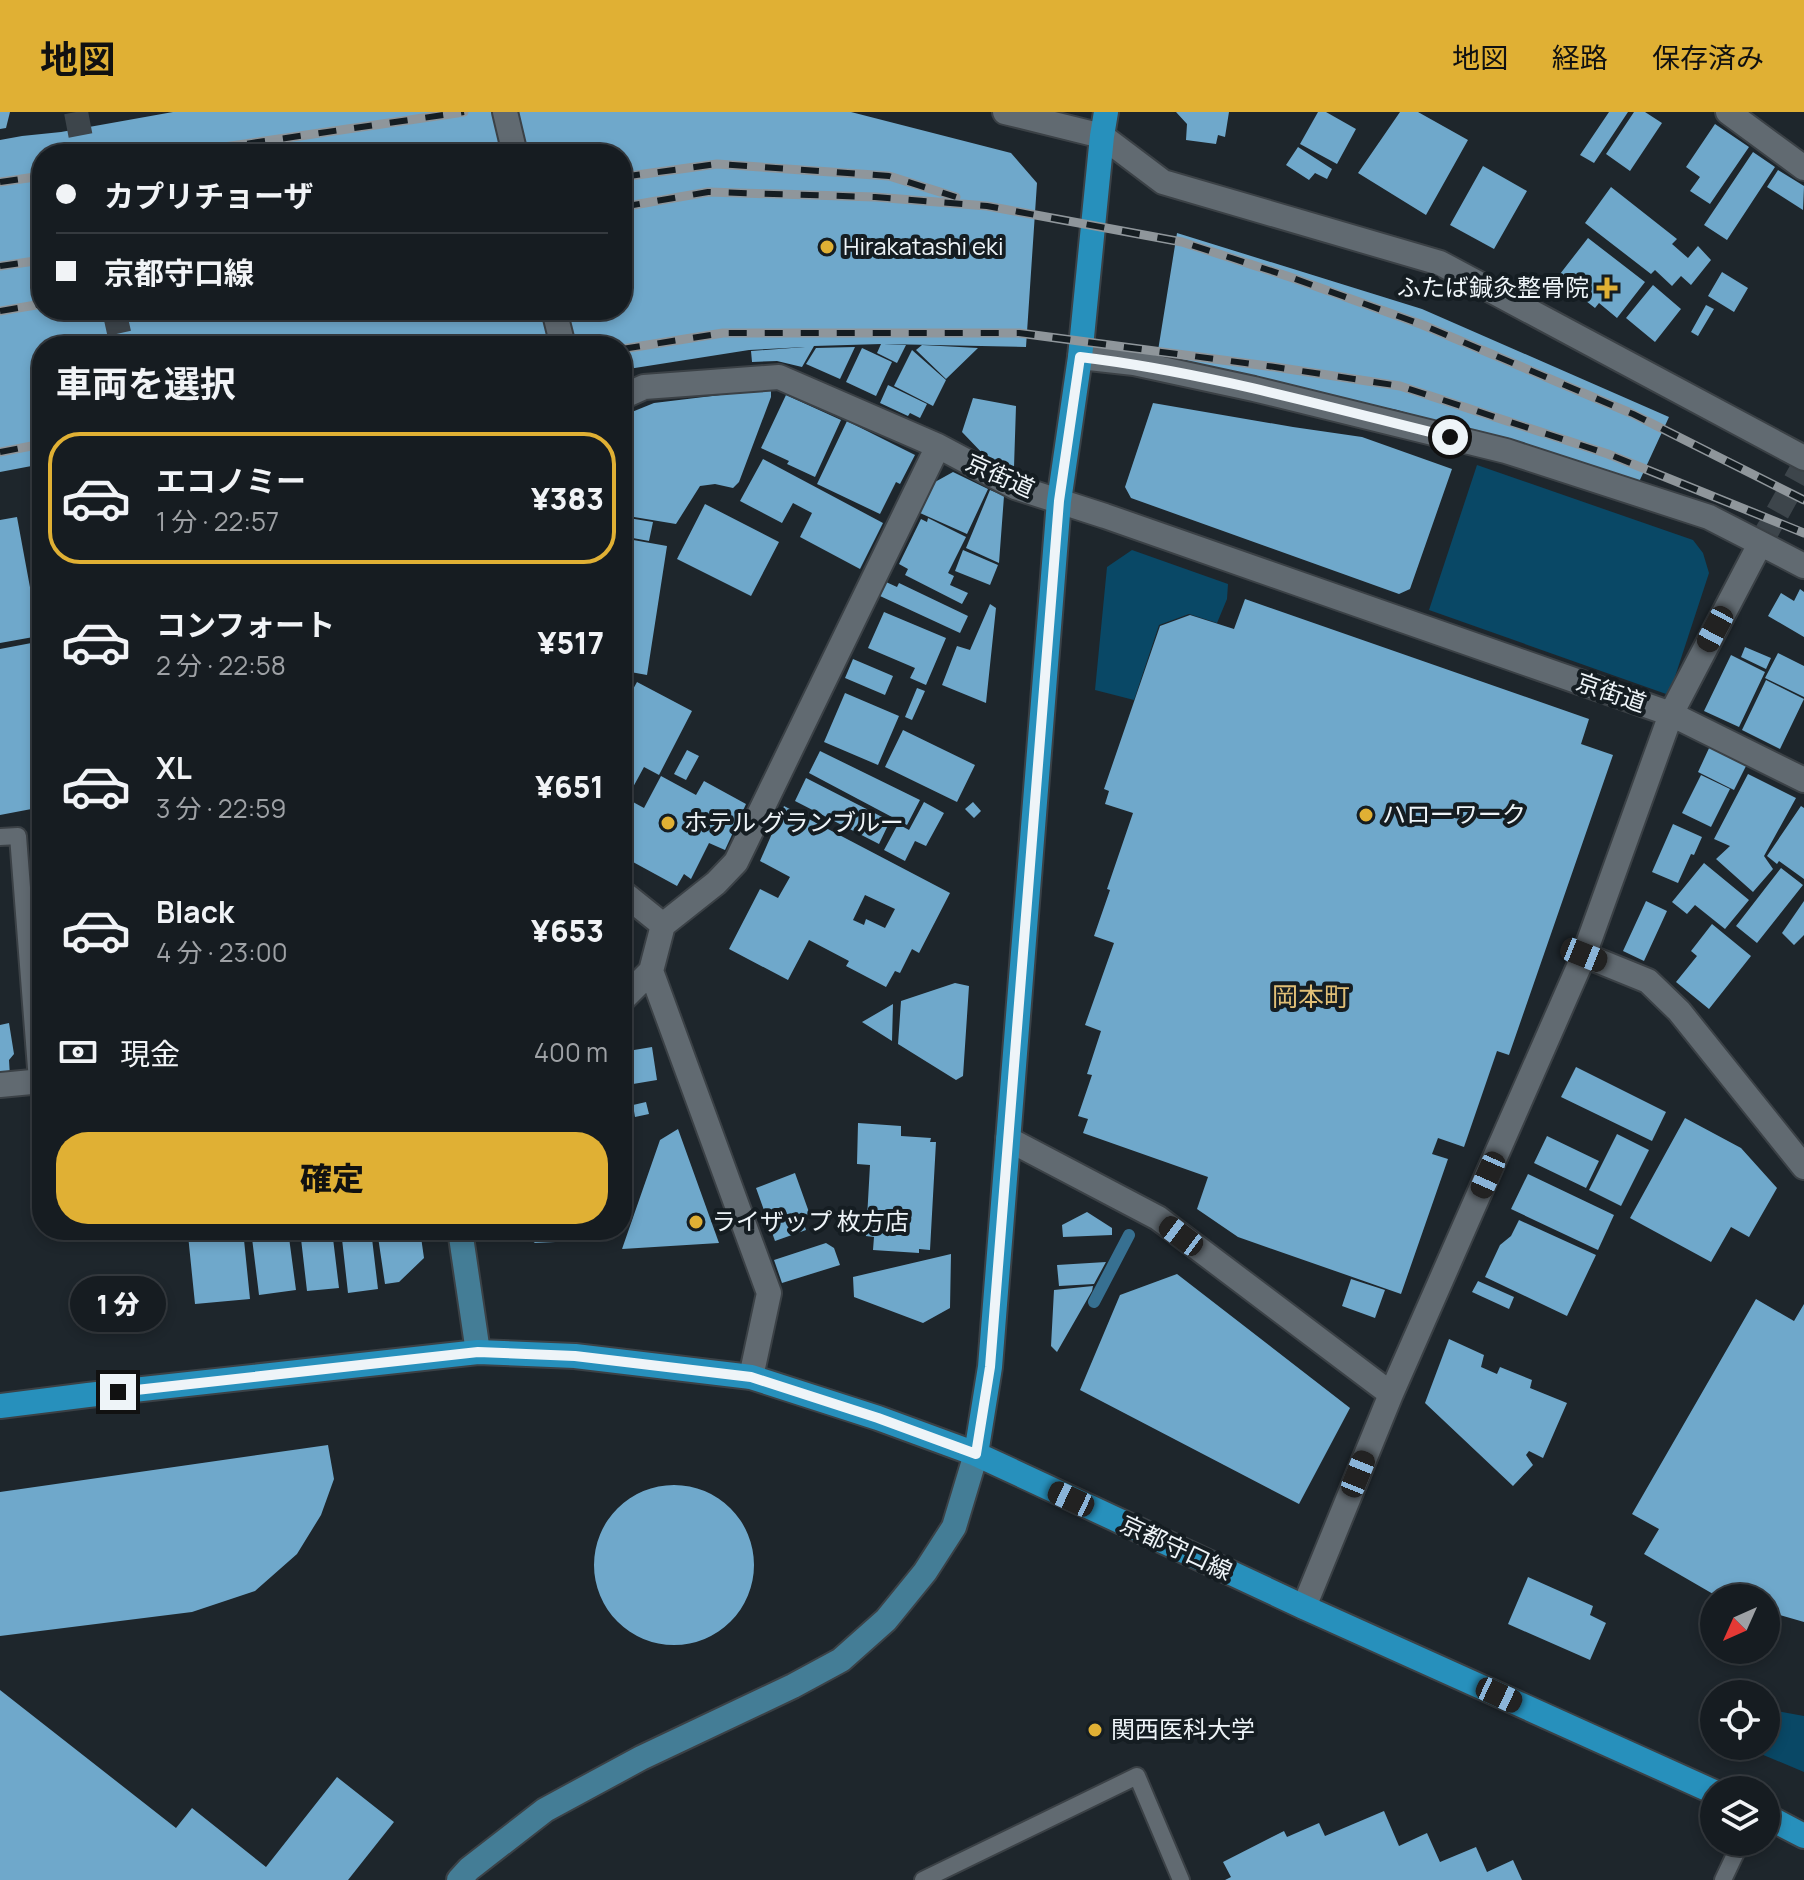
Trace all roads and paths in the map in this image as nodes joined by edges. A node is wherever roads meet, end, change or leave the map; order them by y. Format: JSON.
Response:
{"nodes":[{"id":1,"x":505,"y":112,"type":"edge"},
{"id":2,"x":1005,"y":112,"type":"edge"},
{"id":3,"x":1728,"y":112,"type":"edge"},
{"id":4,"x":1104,"y":124,"type":"edge"},
{"id":5,"x":513,"y":144,"type":"edge"},
{"id":6,"x":1804,"y":168,"type":"edge"},
{"id":7,"x":1080,"y":357,"type":"junction"},
{"id":8,"x":632,"y":392,"type":"edge"},
{"id":9,"x":938,"y":446,"type":"junction"},
{"id":10,"x":1804,"y":458,"type":"edge"},
{"id":11,"x":1059,"y":501,"type":"junction"},
{"id":12,"x":1760,"y":544,"type":"junction"},
{"id":13,"x":1804,"y":566,"type":"edge"},
{"id":14,"x":1671,"y":714,"type":"junction"},
{"id":15,"x":1804,"y":780,"type":"edge"},
{"id":16,"x":0,"y":837,"type":"edge"},
{"id":17,"x":632,"y":900,"type":"edge"},
{"id":18,"x":663,"y":925,"type":"junction"},
{"id":19,"x":1584,"y":955,"type":"junction"},
{"id":20,"x":651,"y":971,"type":"junction"},
{"id":21,"x":632,"y":990,"type":"edge"},
{"id":22,"x":32,"y":999,"type":"edge"},
{"id":23,"x":32,"y":1082,"type":"edge"},
{"id":24,"x":0,"y":1085,"type":"edge"},
{"id":25,"x":1008,"y":1139,"type":"junction"},
{"id":26,"x":1804,"y":1167,"type":"edge"},
{"id":27,"x":461,"y":1240,"type":"edge"},
{"id":28,"x":478,"y":1352,"type":"junction"},
{"id":29,"x":751,"y":1377,"type":"junction"},
{"id":30,"x":1391,"y":1394,"type":"junction"},
{"id":31,"x":0,"y":1406,"type":"edge"},
{"id":32,"x":976,"y":1454,"type":"junction"},
{"id":33,"x":1304,"y":1607,"type":"junction"},
{"id":34,"x":1700,"y":1786,"type":"edge"},
{"id":35,"x":1780,"y":1823,"type":"edge"},
{"id":36,"x":1804,"y":1836,"type":"edge"},
{"id":37,"x":1734,"y":1856,"type":"edge"},
{"id":38,"x":468,"y":1876,"type":"edge"},
{"id":39,"x":923,"y":1880,"type":"edge"},
{"id":40,"x":1181,"y":1880,"type":"edge"},
{"id":41,"x":1723,"y":1880,"type":"edge"}],
"edges":[{"from":1,"to":5,"type":"street"},
{"from":2,"to":4,"type":"street"},
{"from":3,"to":6,"type":"street"},
{"from":4,"to":7,"type":"main road"},
{"from":4,"to":10,"type":"street"},
{"from":7,"to":11,"type":"main road"},
{"from":7,"to":12,"type":"street"},
{"from":8,"to":9,"type":"street"},
{"from":9,"to":11,"type":"street","name":"京街道"},
{"from":9,"to":18,"type":"street","name":"京街道"},
{"from":11,"to":14,"type":"street","name":"京街道"},
{"from":11,"to":25,"type":"main road"},
{"from":12,"to":13,"type":"street"},
{"from":12,"to":14,"type":"street"},
{"from":14,"to":15,"type":"street","name":"京街道"},
{"from":14,"to":19,"type":"street"},
{"from":16,"to":22,"type":"lane"},
{"from":17,"to":18,"type":"street"},
{"from":18,"to":20,"type":"street"},
{"from":19,"to":26,"type":"street"},
{"from":19,"to":30,"type":"street"},
{"from":20,"to":21,"type":"street"},
{"from":20,"to":29,"type":"street"},
{"from":23,"to":24,"type":"street"},
{"from":25,"to":30,"type":"street"},
{"from":25,"to":32,"type":"main road"},
{"from":27,"to":28,"type":"street"},
{"from":28,"to":29,"type":"main road","name":"京都守口線"},
{"from":28,"to":31,"type":"main road","name":"京都守口線"},
{"from":29,"to":32,"type":"main road","name":"京都守口線"},
{"from":30,"to":33,"type":"street"},
{"from":32,"to":33,"type":"main road","name":"京都守口線"},
{"from":32,"to":38,"type":"street"},
{"from":33,"to":34,"type":"main road","name":"京都守口線"},
{"from":35,"to":36,"type":"main road"},
{"from":37,"to":41,"type":"lane"},
{"from":39,"to":40,"type":"lane"}]}
